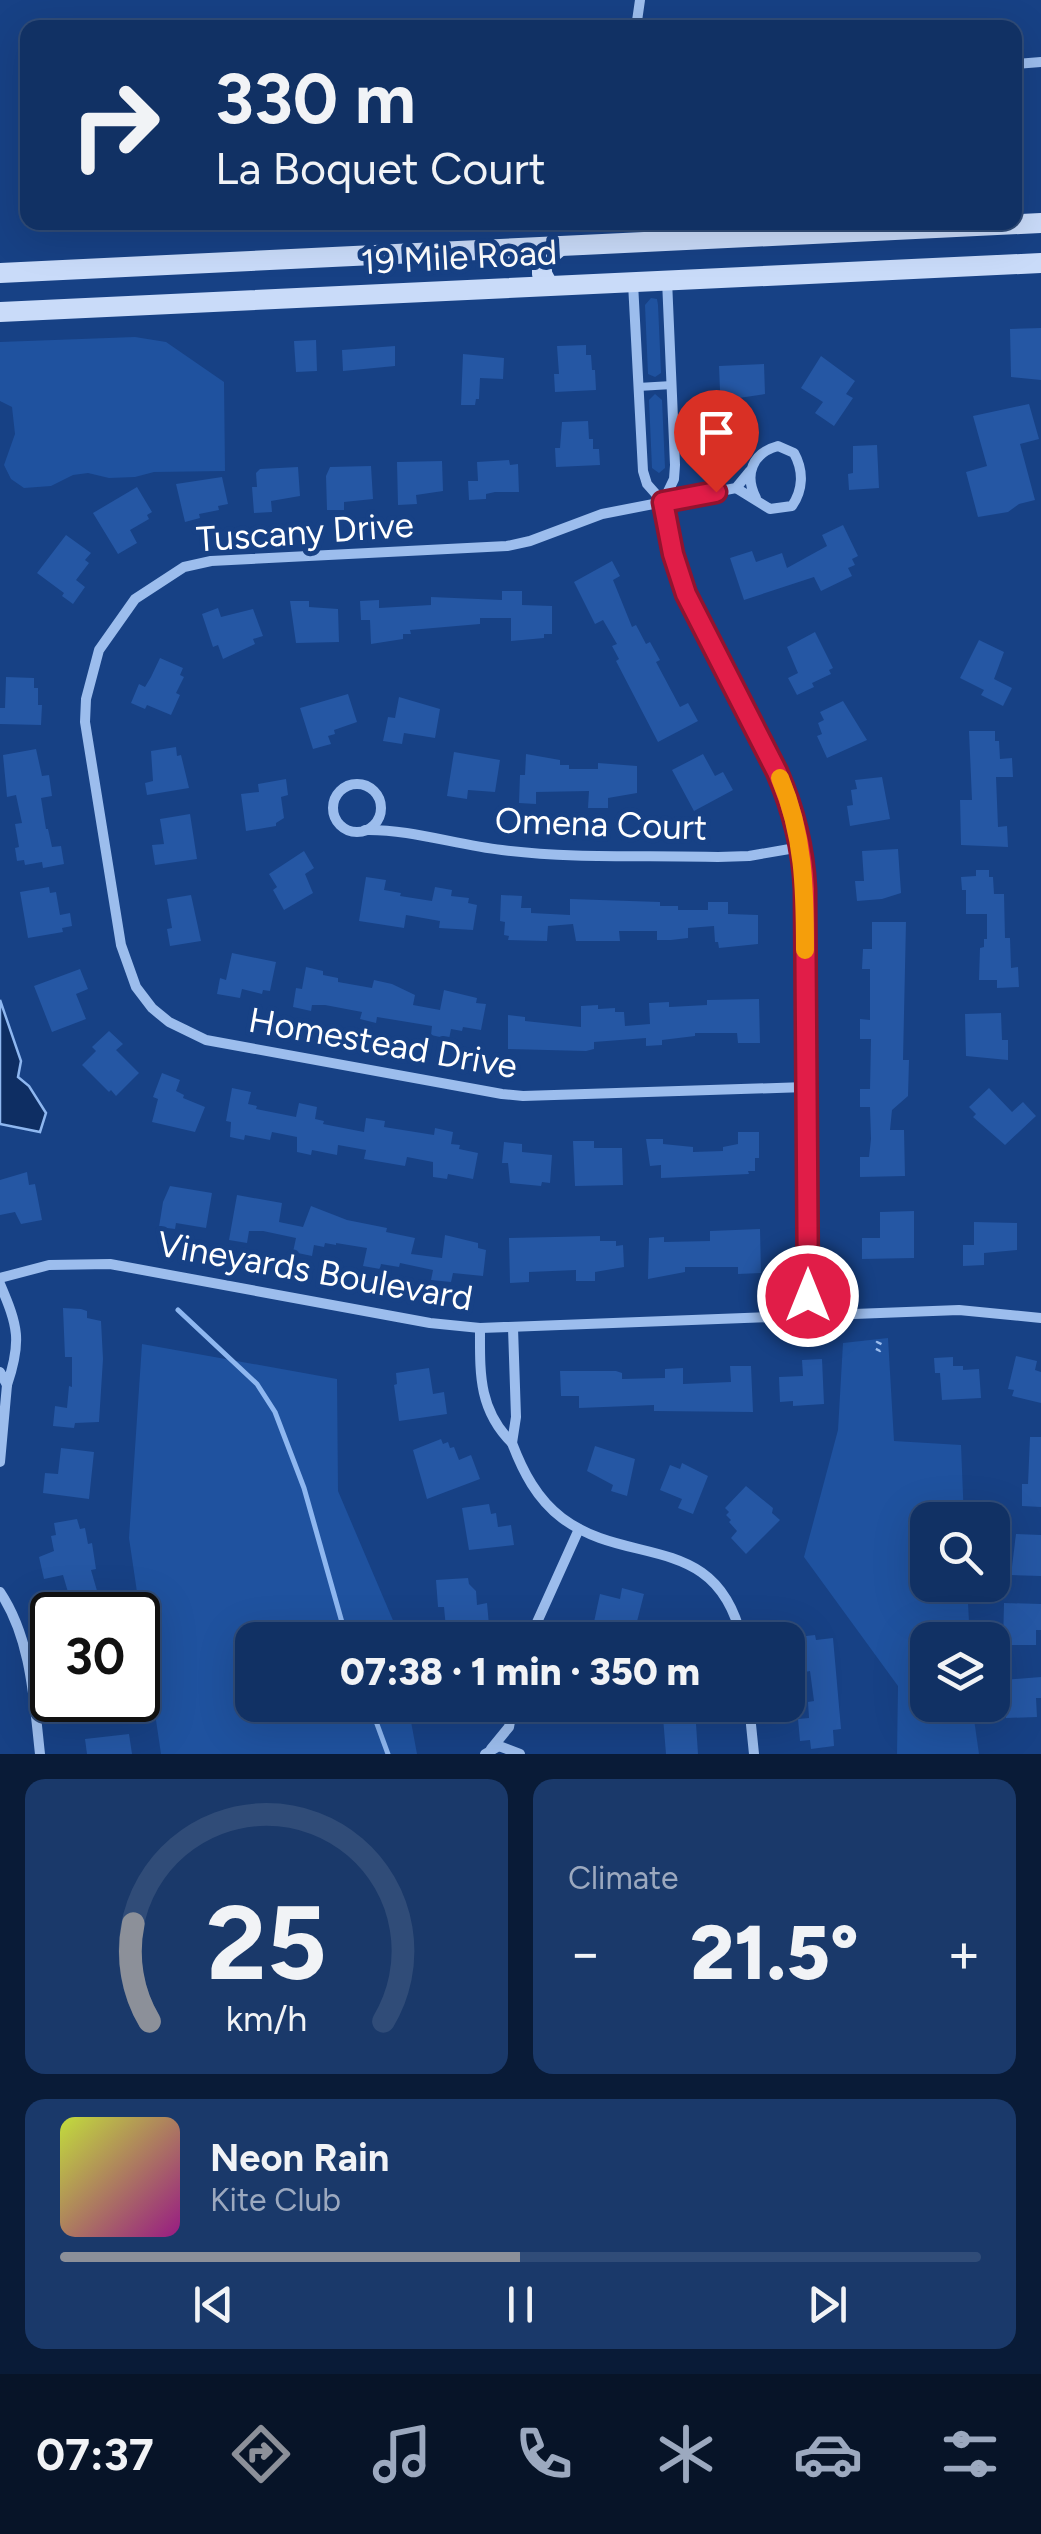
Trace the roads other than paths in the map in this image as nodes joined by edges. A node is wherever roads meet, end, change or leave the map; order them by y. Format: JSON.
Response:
{"nodes":[{"id":1,"x":895,"y":230,"type":"edge"},
{"id":2,"x":874,"y":231,"type":"junction"},
{"id":3,"x":636,"y":232,"type":"edge"},
{"id":4,"x":665,"y":232,"type":"edge"},
{"id":5,"x":560,"y":246,"type":"junction"},
{"id":6,"x":1041,"y":262,"type":"edge"},
{"id":7,"x":863,"y":271,"type":"junction"},
{"id":8,"x":0,"y":273,"type":"edge"},
{"id":9,"x":667,"y":280,"type":"junction"},
{"id":10,"x":633,"y":282,"type":"junction"},
{"id":11,"x":548,"y":286,"type":"junction"},
{"id":12,"x":0,"y":312,"type":"edge"},
{"id":13,"x":672,"y":385,"type":"junction"},
{"id":14,"x":638,"y":387,"type":"junction"},
{"id":15,"x":750,"y":472,"type":"junction"},
{"id":16,"x":736,"y":488,"type":"junction"},
{"id":17,"x":756,"y":498,"type":"junction"},
{"id":18,"x":663,"y":502,"type":"junction"},
{"id":19,"x":380,"y":805,"type":"junction"},
{"id":20,"x":102,"y":826,"type":"joint"},
{"id":21,"x":365,"y":830,"type":"junction"},
{"id":22,"x":400,"y":831,"type":"junction"},
{"id":23,"x":801,"y":847,"type":"junction"},
{"id":24,"x":806,"y":1087,"type":"junction"},
{"id":25,"x":0,"y":1281,"type":"edge"},
{"id":26,"x":809,"y":1316,"type":"junction"},
{"id":27,"x":1041,"y":1318,"type":"edge"},
{"id":28,"x":480,"y":1328,"type":"junction"},
{"id":29,"x":512,"y":1328,"type":"junction"},
{"id":30,"x":0,"y":1372,"type":"edge"},
{"id":31,"x":6,"y":1385,"type":"junction"},
{"id":32,"x":512,"y":1443,"type":"junction"},
{"id":33,"x":0,"y":1462,"type":"edge"},
{"id":34,"x":578,"y":1528,"type":"junction"},
{"id":35,"x":0,"y":1592,"type":"edge"},
{"id":36,"x":536,"y":1622,"type":"edge"},
{"id":37,"x":734,"y":1622,"type":"edge"},
{"id":38,"x":510,"y":1722,"type":"edge"},
{"id":39,"x":751,"y":1722,"type":"edge"},
{"id":40,"x":509,"y":1727,"type":"junction"},
{"id":41,"x":488,"y":1751,"type":"edge"},
{"id":42,"x":40,"y":1754,"type":"edge"},
{"id":43,"x":520,"y":1754,"type":"edge"},
{"id":44,"x":754,"y":1754,"type":"edge"}],
"edges":[{"from":1,"to":2,"type":"main road","name":"19 Mile Road"},
{"from":2,"to":4,"type":"main road","name":"19 Mile Road"},
{"from":2,"to":7,"type":"main road"},
{"from":3,"to":4,"type":"main road","name":"19 Mile Road"},
{"from":3,"to":5,"type":"main road","name":"19 Mile Road"},
{"from":5,"to":8,"type":"main road","name":"19 Mile Road"},
{"from":5,"to":11,"type":"main road"},
{"from":6,"to":7,"type":"main road","name":"19 Mile Road"},
{"from":7,"to":9,"type":"main road","name":"19 Mile Road"},
{"from":9,"to":10,"type":"main road","name":"19 Mile Road"},
{"from":9,"to":13,"type":"street"},
{"from":10,"to":11,"type":"main road","name":"19 Mile Road"},
{"from":10,"to":14,"type":"street"},
{"from":11,"to":12,"type":"main road","name":"19 Mile Road"},
{"from":13,"to":14,"type":"lane"},
{"from":13,"to":18,"type":"street"},
{"from":14,"to":18,"type":"street"},
{"from":15,"to":16,"type":"street"},
{"from":15,"to":17,"type":"street"},
{"from":15,"to":17,"type":"street"},
{"from":16,"to":17,"type":"street"},
{"from":16,"to":18,"type":"street","name":"Tuscany Drive"},
{"from":18,"to":20,"type":"street","name":"Tuscany Drive"},
{"from":18,"to":23,"type":"street"},
{"from":19,"to":21,"type":"street"},
{"from":19,"to":21,"type":"street"},
{"from":19,"to":22,"type":"street"},
{"from":20,"to":24,"type":"street","name":"Homestead Drive"},
{"from":21,"to":22,"type":"street","name":"Omena Court"},
{"from":22,"to":23,"type":"street","name":"Omena Court"},
{"from":23,"to":24,"type":"street"},
{"from":24,"to":26,"type":"street"},
{"from":25,"to":28,"type":"street","name":"Vineyards Boulevard"},
{"from":25,"to":31,"type":"street"},
{"from":26,"to":27,"type":"street","name":"Vineyards Boulevard"},
{"from":26,"to":29,"type":"street","name":"Vineyards Boulevard"},
{"from":28,"to":29,"type":"street","name":"Vineyards Boulevard"},
{"from":28,"to":32,"type":"street"},
{"from":29,"to":32,"type":"street"},
{"from":30,"to":31,"type":"street"},
{"from":31,"to":33,"type":"street"},
{"from":32,"to":34,"type":"street"},
{"from":34,"to":36,"type":"street"},
{"from":34,"to":37,"type":"street"},
{"from":35,"to":42,"type":"street"},
{"from":38,"to":40,"type":"street"},
{"from":39,"to":44,"type":"street"},
{"from":40,"to":41,"type":"street"},
{"from":40,"to":43,"type":"street"},
{"from":41,"to":43,"type":"street"}]}
